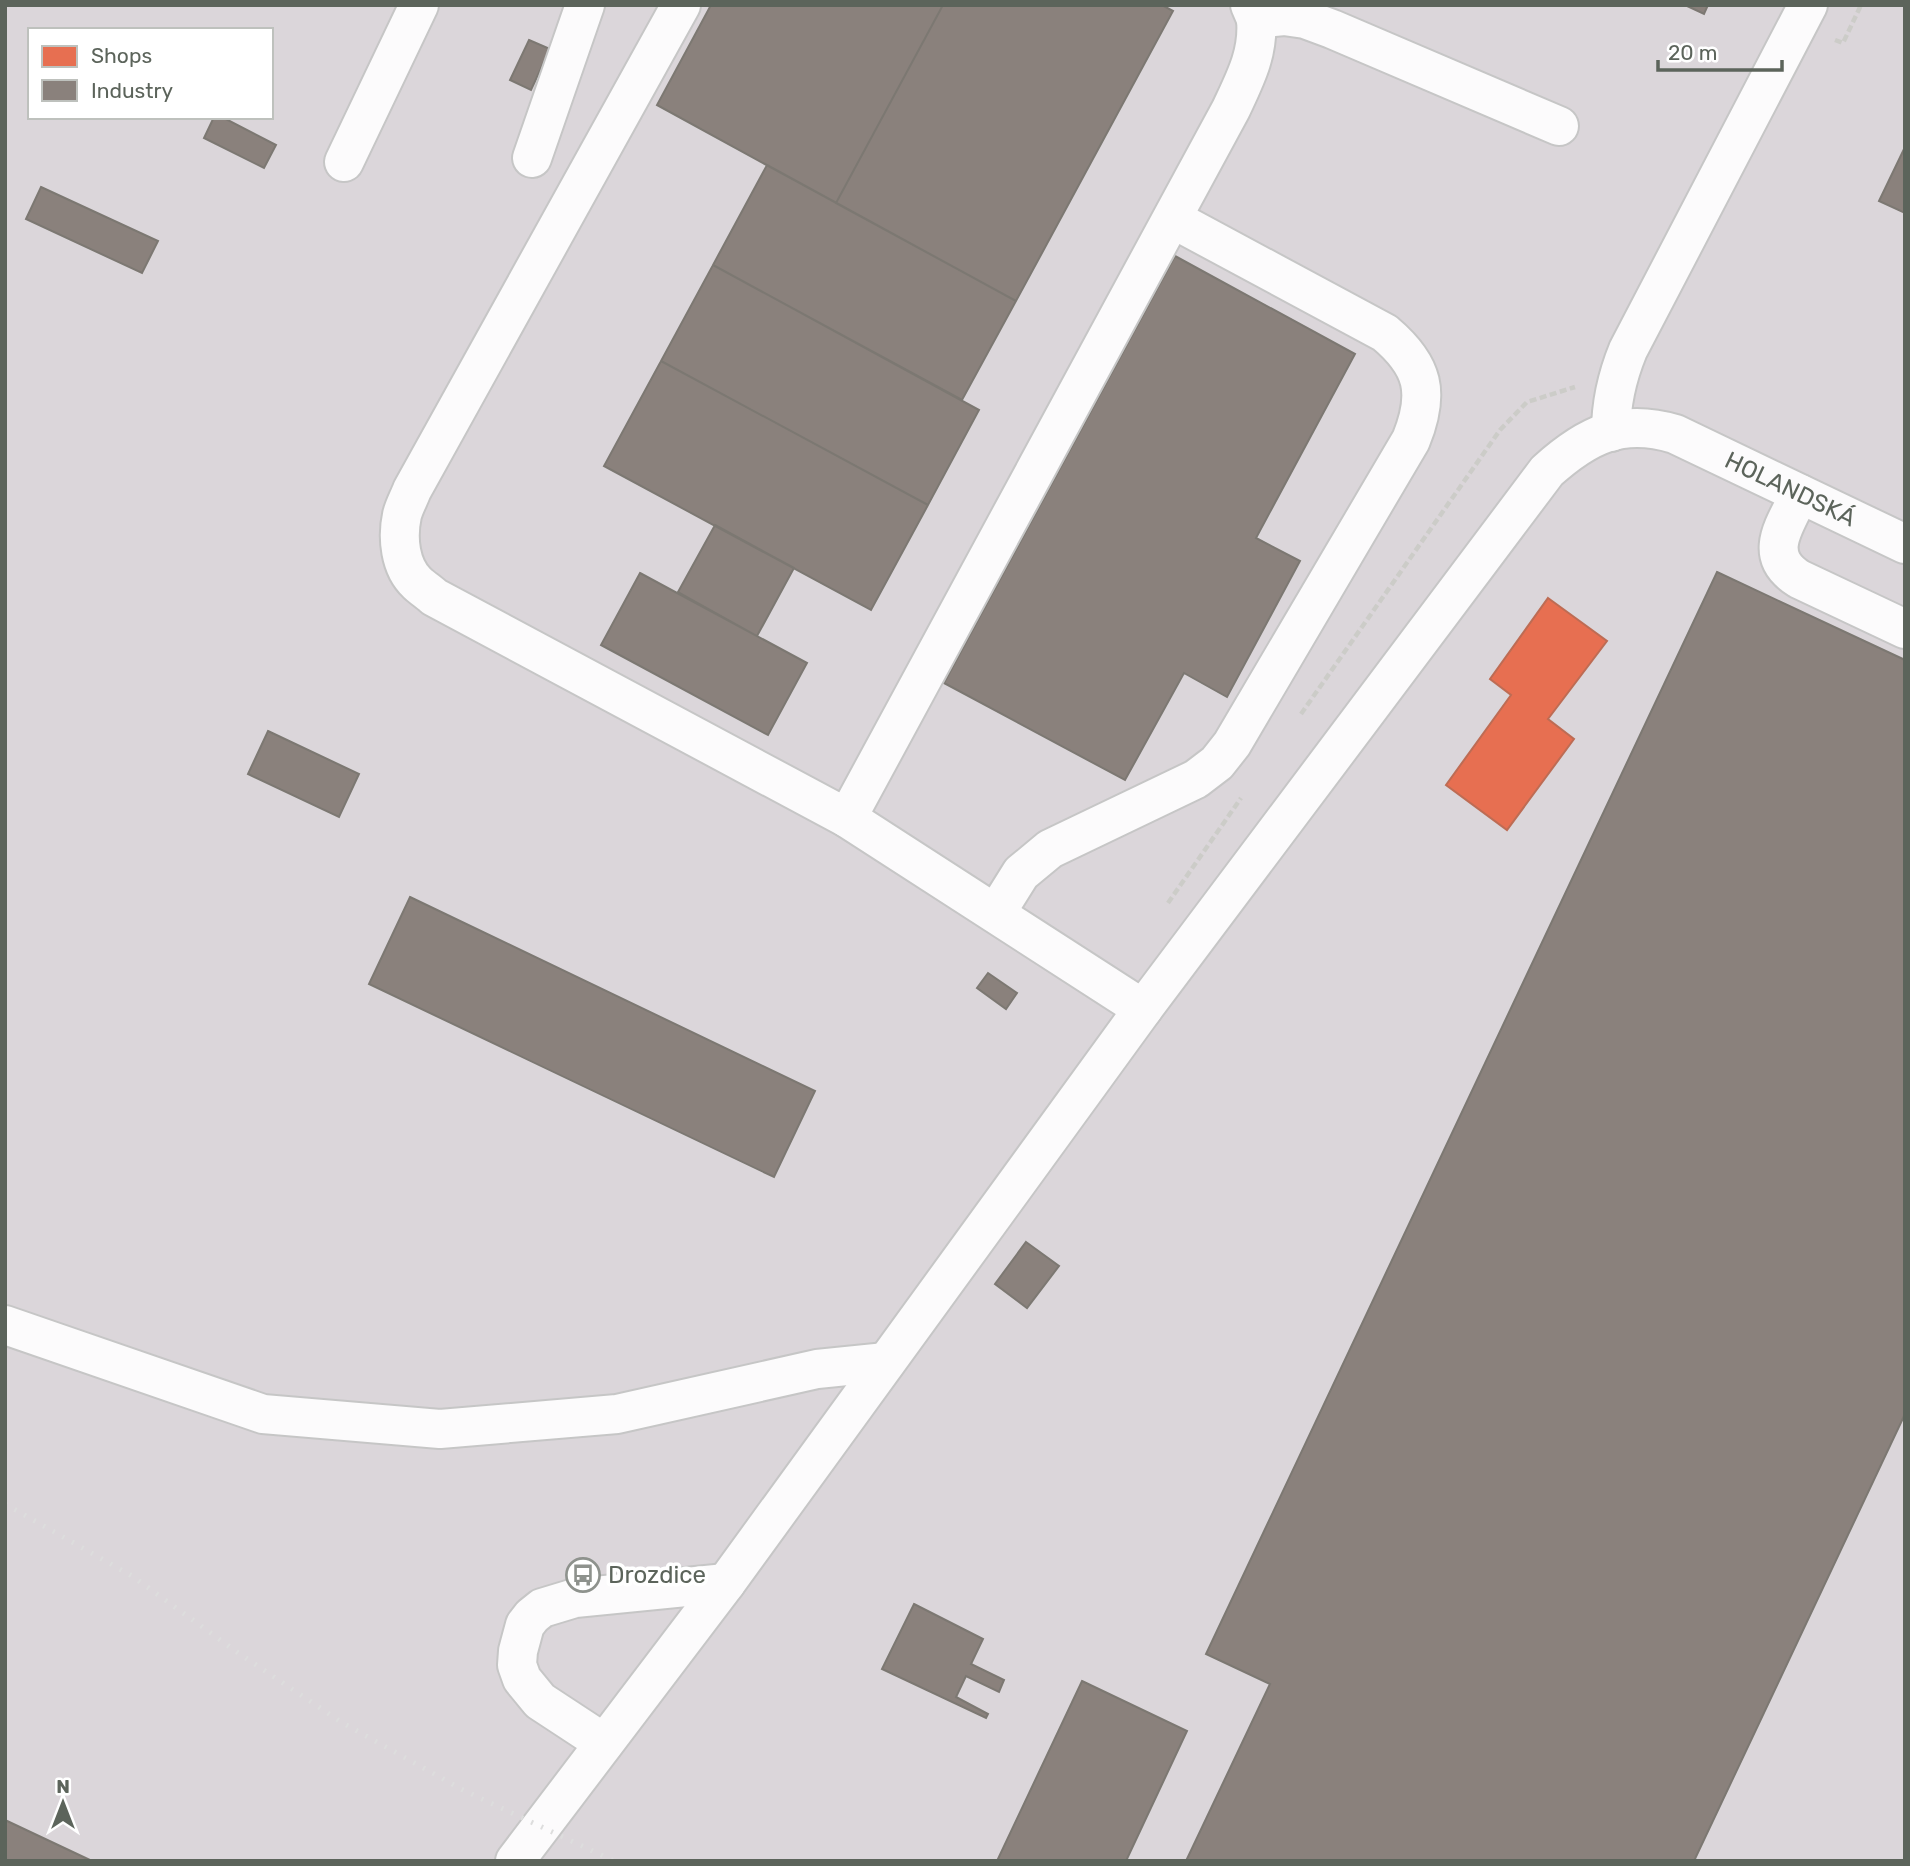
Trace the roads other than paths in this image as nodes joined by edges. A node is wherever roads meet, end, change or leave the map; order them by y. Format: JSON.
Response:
{"nodes":[{"id":1,"x":419,"y":5,"type":"edge"},
{"id":2,"x":585,"y":5,"type":"edge"},
{"id":3,"x":681,"y":5,"type":"edge"},
{"id":4,"x":1808,"y":5,"type":"edge"},
{"id":5,"x":1253,"y":12,"type":"edge"},
{"id":6,"x":1559,"y":126,"type":"dead end"},
{"id":7,"x":532,"y":158,"type":"dead end"},
{"id":8,"x":344,"y":162,"type":"dead end"},
{"id":9,"x":1173,"y":219,"type":"junction"},
{"id":10,"x":1611,"y":432,"type":"junction"},
{"id":11,"x":1800,"y":494,"type":"junction"},
{"id":12,"x":1905,"y":544,"type":"edge"},
{"id":13,"x":1905,"y":629,"type":"edge"},
{"id":14,"x":847,"y":818,"type":"junction"},
{"id":15,"x":996,"y":913,"type":"junction"},
{"id":16,"x":1143,"y":1009,"type":"junction"},
{"id":17,"x":5,"y":1325,"type":"edge"},
{"id":18,"x":886,"y":1362,"type":"junction"},
{"id":19,"x":726,"y":1583,"type":"junction"},
{"id":20,"x":604,"y":1743,"type":"junction"},
{"id":21,"x":515,"y":1861,"type":"edge"}],
"edges":[{"from":1,"to":8,"type":"street"},
{"from":2,"to":7,"type":"street"},
{"from":3,"to":14,"type":"street"},
{"from":4,"to":10,"type":"street"},
{"from":5,"to":6,"type":"street"},
{"from":5,"to":9,"type":"street"},
{"from":9,"to":14,"type":"street"},
{"from":9,"to":15,"type":"street"},
{"from":10,"to":11,"type":"street","name":"HOLANDSKÁ"},
{"from":10,"to":16,"type":"street","name":"HOLANDSKÁ"},
{"from":11,"to":12,"type":"street","name":"HOLANDSKÁ"},
{"from":11,"to":13,"type":"street"},
{"from":14,"to":15,"type":"street"},
{"from":15,"to":16,"type":"street"},
{"from":16,"to":18,"type":"street","name":"HOLANDSKÁ"},
{"from":17,"to":18,"type":"street"},
{"from":18,"to":19,"type":"street","name":"HOLANDSKÁ"},
{"from":19,"to":20,"type":"street","name":"HOLANDSKÁ"},
{"from":19,"to":20,"type":"street"},
{"from":20,"to":21,"type":"street","name":"HOLANDSKÁ"}]}
